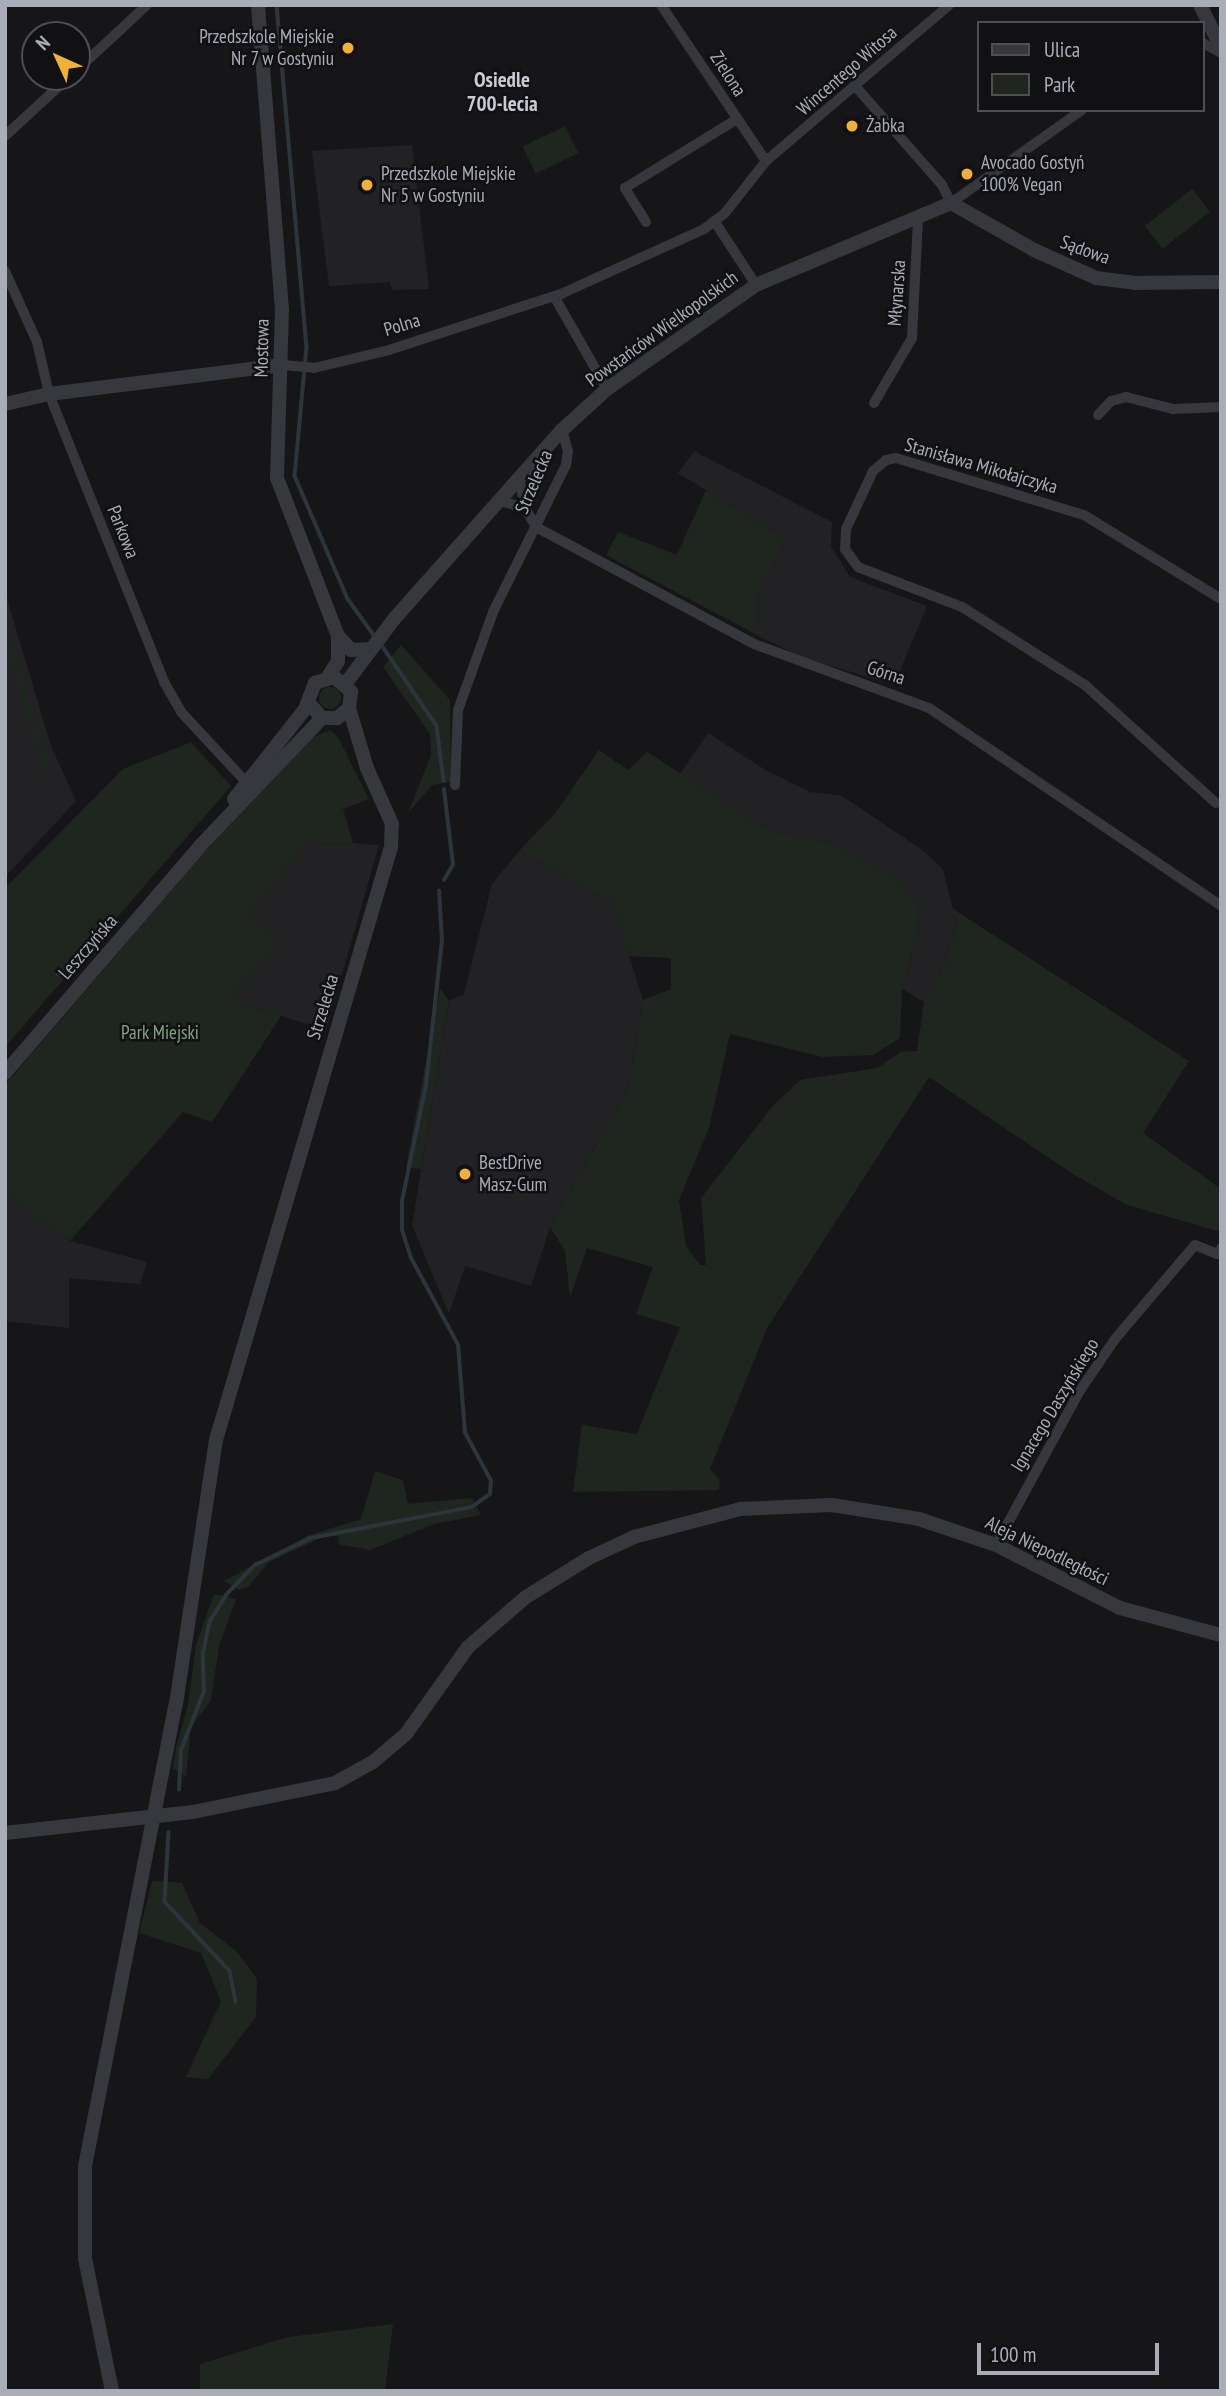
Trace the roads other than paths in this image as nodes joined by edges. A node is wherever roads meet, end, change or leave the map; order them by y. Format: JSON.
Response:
{"nodes":[{"id":1,"x":147,"y":5,"type":"edge"},
{"id":2,"x":258,"y":5,"type":"edge"},
{"id":3,"x":661,"y":5,"type":"edge"},
{"id":4,"x":941,"y":8,"type":"edge"},
{"id":5,"x":1205,"y":21,"type":"edge"},
{"id":6,"x":1205,"y":44,"type":"edge"},
{"id":7,"x":1221,"y":47,"type":"edge"},
{"id":8,"x":1221,"y":53,"type":"edge"},
{"id":9,"x":91,"y":57,"type":"edge"},
{"id":10,"x":856,"y":87,"type":"junction"},
{"id":11,"x":54,"y":91,"type":"edge"},
{"id":12,"x":1079,"y":112,"type":"edge"},
{"id":13,"x":737,"y":120,"type":"junction"},
{"id":14,"x":5,"y":136,"type":"edge"},
{"id":15,"x":766,"y":162,"type":"junction"},
{"id":16,"x":951,"y":203,"type":"junction"},
{"id":17,"x":918,"y":218,"type":"junction"},
{"id":18,"x":646,"y":222,"type":"dead end"},
{"id":19,"x":715,"y":222,"type":"junction"},
{"id":20,"x":5,"y":271,"type":"edge"},
{"id":21,"x":1221,"y":282,"type":"edge"},
{"id":22,"x":757,"y":285,"type":"junction"},
{"id":23,"x":555,"y":296,"type":"junction"},
{"id":24,"x":286,"y":365,"type":"junction"},
{"id":25,"x":607,"y":388,"type":"junction"},
{"id":26,"x":49,"y":394,"type":"junction"},
{"id":27,"x":874,"y":403,"type":"dead end"},
{"id":28,"x":5,"y":404,"type":"edge"},
{"id":29,"x":1221,"y":407,"type":"edge"},
{"id":30,"x":1098,"y":415,"type":"dead end"},
{"id":31,"x":562,"y":430,"type":"junction"},
{"id":32,"x":519,"y":477,"type":"junction"},
{"id":33,"x":498,"y":500,"type":"junction"},
{"id":34,"x":525,"y":508,"type":"junction"},
{"id":35,"x":536,"y":527,"type":"junction"},
{"id":36,"x":1221,"y":599,"type":"edge"},
{"id":37,"x":338,"y":636,"type":"junction"},
{"id":38,"x":370,"y":649,"type":"junction"},
{"id":39,"x":328,"y":677,"type":"junction"},
{"id":40,"x":346,"y":683,"type":"junction"},
{"id":41,"x":309,"y":703,"type":"junction"},
{"id":42,"x":349,"y":708,"type":"junction"},
{"id":43,"x":327,"y":719,"type":"junction"},
{"id":44,"x":367,"y":768,"type":"junction"},
{"id":45,"x":247,"y":783,"type":"junction"},
{"id":46,"x":455,"y":785,"type":"dead end"},
{"id":47,"x":1216,"y":803,"type":"dead end"},
{"id":48,"x":200,"y":846,"type":"junction"},
{"id":49,"x":1221,"y":906,"type":"edge"},
{"id":50,"x":5,"y":1073,"type":"edge"},
{"id":51,"x":1219,"y":1251,"type":"edge"},
{"id":52,"x":996,"y":1545,"type":"junction"},
{"id":53,"x":1221,"y":1634,"type":"edge"},
{"id":54,"x":154,"y":1817,"type":"junction"},
{"id":55,"x":5,"y":1833,"type":"edge"},
{"id":56,"x":112,"y":2391,"type":"edge"}],
"edges":[{"from":1,"to":9,"type":"street"},
{"from":2,"to":24,"type":"street","name":"Mostowa"},
{"from":3,"to":13,"type":"street","name":"Zielona"},
{"from":4,"to":10,"type":"street","name":"Wincentego Witosa"},
{"from":5,"to":7,"type":"street"},
{"from":6,"to":8,"type":"street"},
{"from":10,"to":15,"type":"street","name":"Wincentego Witosa"},
{"from":10,"to":16,"type":"street"},
{"from":11,"to":14,"type":"street"},
{"from":12,"to":16,"type":"street","name":"Powstańców Wielkopolskich"},
{"from":13,"to":15,"type":"street","name":"Zielona"},
{"from":13,"to":18,"type":"street"},
{"from":15,"to":19,"type":"street","name":"Polna"},
{"from":16,"to":17,"type":"street","name":"Powstańców Wielkopolskich"},
{"from":16,"to":21,"type":"street","name":"Sądowa"},
{"from":17,"to":22,"type":"street","name":"Powstańców Wielkopolskich"},
{"from":17,"to":27,"type":"street","name":"Młynarska"},
{"from":19,"to":22,"type":"street"},
{"from":19,"to":23,"type":"street","name":"Polna"},
{"from":20,"to":26,"type":"street","name":"Parkowa"},
{"from":22,"to":25,"type":"street","name":"Powstańców Wielkopolskich"},
{"from":23,"to":24,"type":"street","name":"Polna"},
{"from":23,"to":25,"type":"street"},
{"from":24,"to":26,"type":"street","name":"Polna"},
{"from":24,"to":37,"type":"street","name":"Mostowa"},
{"from":25,"to":31,"type":"street","name":"Powstańców Wielkopolskich"},
{"from":26,"to":28,"type":"street","name":"Polna"},
{"from":26,"to":45,"type":"street","name":"Parkowa"},
{"from":29,"to":30,"type":"street"},
{"from":31,"to":32,"type":"street","name":"Powstańców Wielkopolskich"},
{"from":31,"to":35,"type":"street","name":"Strzelecka"},
{"from":32,"to":33,"type":"street","name":"Powstańców Wielkopolskich"},
{"from":32,"to":34,"type":"street"},
{"from":33,"to":34,"type":"street"},
{"from":33,"to":38,"type":"street","name":"Powstańców Wielkopolskich"},
{"from":34,"to":35,"type":"street"},
{"from":35,"to":46,"type":"street","name":"Strzelecka"},
{"from":35,"to":49,"type":"street","name":"Górna"},
{"from":36,"to":47,"type":"street","name":"Stanisława Mikołajczyka"},
{"from":37,"to":38,"type":"street"},
{"from":37,"to":39,"type":"street"},
{"from":38,"to":40,"type":"street","name":"Powstańców Wielkopolskich"},
{"from":39,"to":40,"type":"street"},
{"from":39,"to":41,"type":"street"},
{"from":40,"to":42,"type":"street"},
{"from":41,"to":43,"type":"street"},
{"from":41,"to":45,"type":"street","name":"Leszczyńska"},
{"from":42,"to":43,"type":"street"},
{"from":42,"to":44,"type":"street","name":"Strzelecka"},
{"from":43,"to":44,"type":"street","name":"Strzelecka"},
{"from":43,"to":48,"type":"street","name":"Leszczyńska"},
{"from":44,"to":54,"type":"street","name":"Strzelecka"},
{"from":45,"to":48,"type":"street","name":"Leszczyńska"},
{"from":48,"to":50,"type":"street","name":"Leszczyńska"},
{"from":51,"to":52,"type":"street","name":"Ignacego Daszyńskiego"},
{"from":52,"to":53,"type":"street","name":"Aleja Niepodległości"},
{"from":52,"to":54,"type":"street","name":"Aleja Niepodległości"},
{"from":54,"to":55,"type":"street","name":"Aleja Niepodległości"},
{"from":54,"to":56,"type":"street","name":"Strzelecka"}]}
